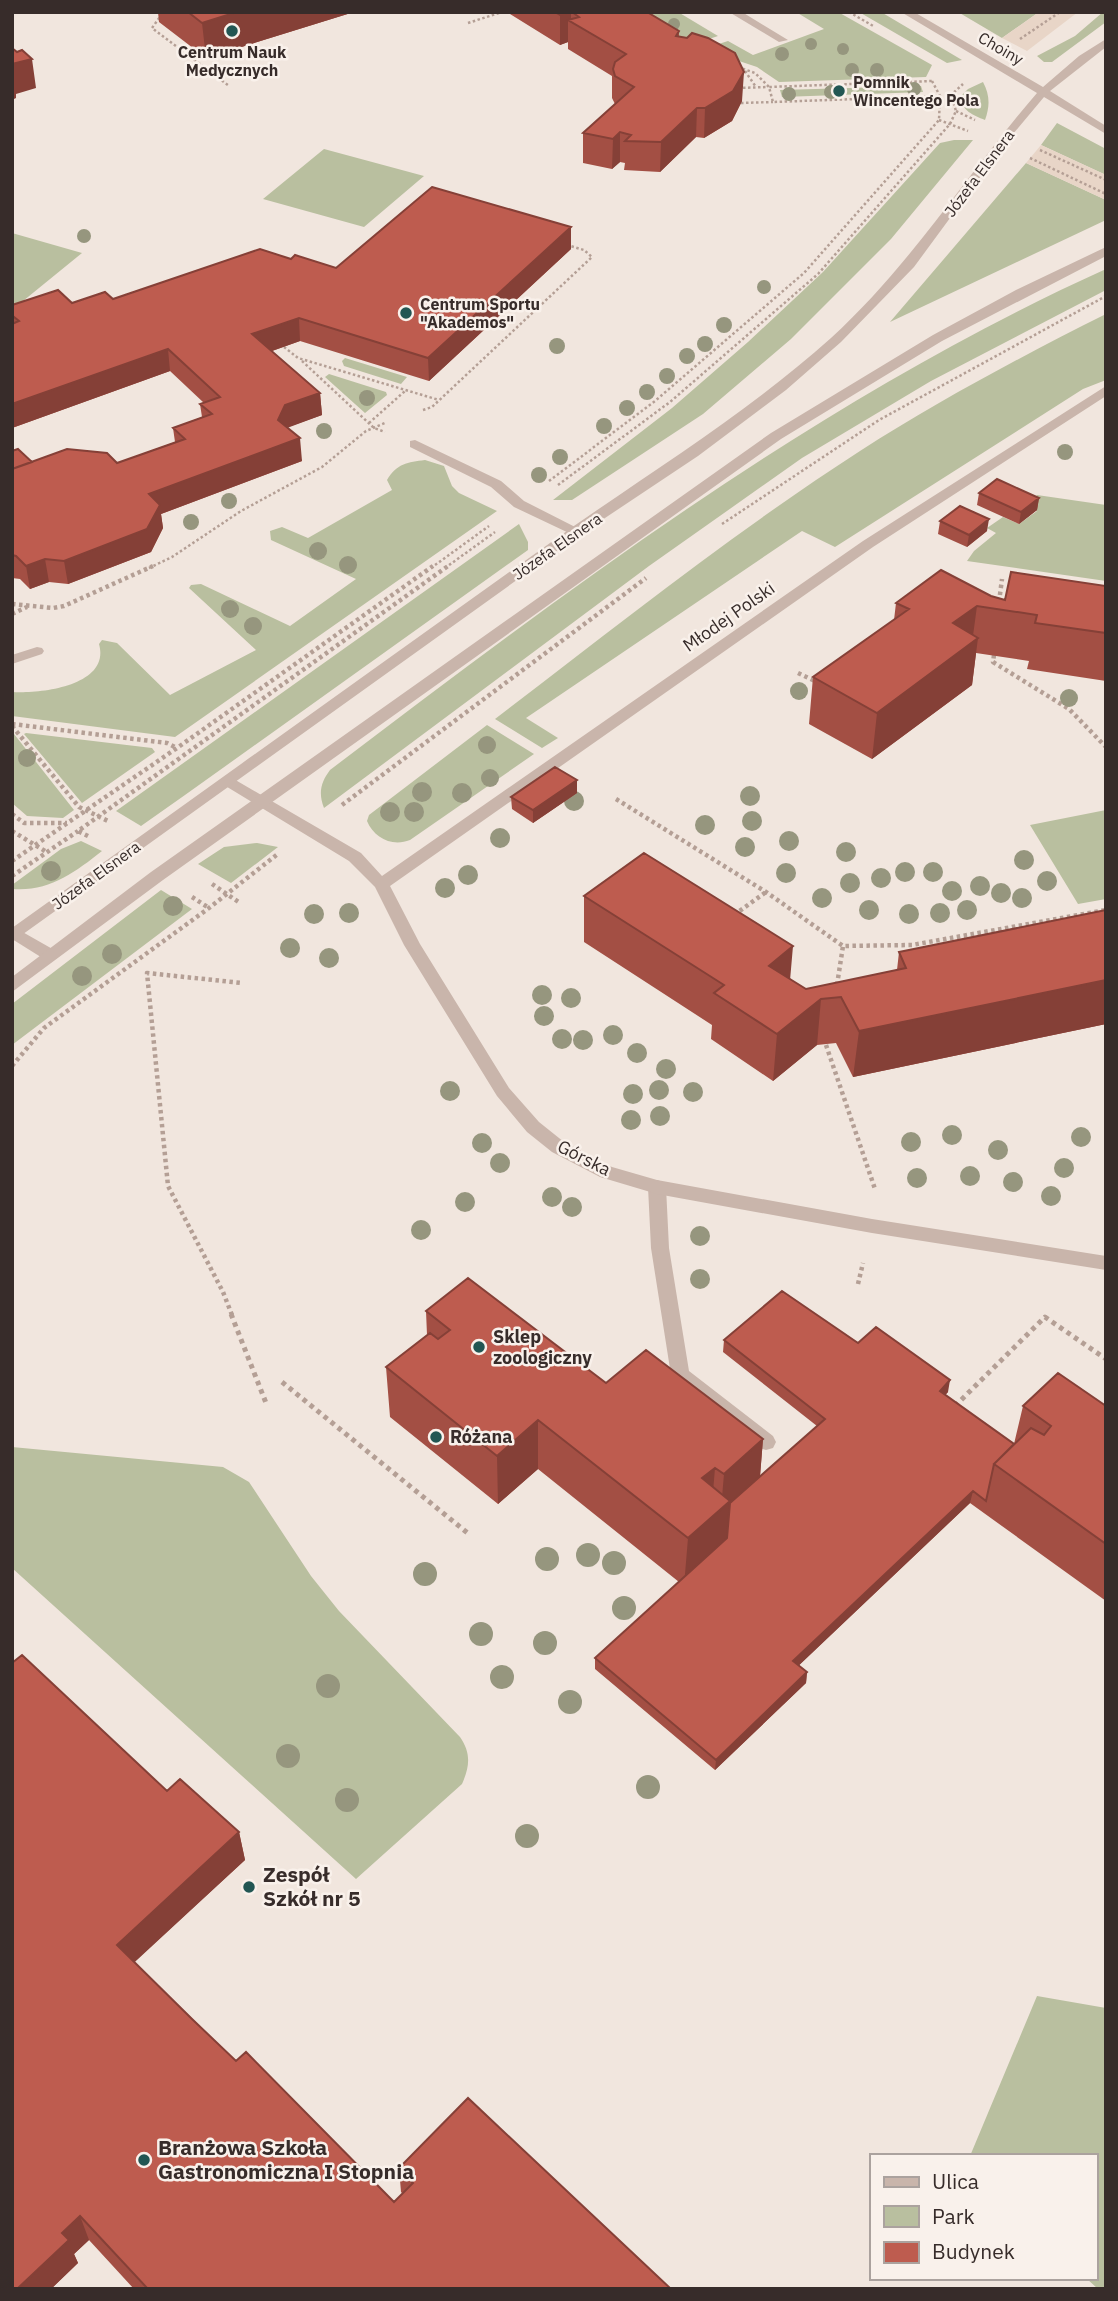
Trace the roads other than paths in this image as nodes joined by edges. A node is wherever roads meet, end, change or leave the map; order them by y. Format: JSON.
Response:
{"nodes":[{"id":1,"x":734,"y":12,"type":"edge"},
{"id":2,"x":906,"y":12,"type":"edge"},
{"id":3,"x":783,"y":40,"type":"dead end"},
{"id":4,"x":1106,"y":42,"type":"edge"},
{"id":5,"x":1043,"y":92,"type":"junction"},
{"id":6,"x":1106,"y":131,"type":"edge"},
{"id":7,"x":1106,"y":251,"type":"edge"},
{"id":8,"x":1106,"y":390,"type":"edge"},
{"id":9,"x":415,"y":444,"type":"dead end"},
{"id":10,"x":576,"y":531,"type":"junction"},
{"id":11,"x":37,"y":651,"type":"dead end"},
{"id":12,"x":12,"y":660,"type":"edge"},
{"id":13,"x":227,"y":782,"type":"junction"},
{"id":14,"x":261,"y":801,"type":"junction"},
{"id":15,"x":381,"y":884,"type":"junction"},
{"id":16,"x":13,"y":933,"type":"edge"},
{"id":17,"x":50,"y":955,"type":"junction"},
{"id":18,"x":12,"y":986,"type":"edge"},
{"id":19,"x":657,"y":1188,"type":"junction"},
{"id":20,"x":1106,"y":1263,"type":"edge"},
{"id":21,"x":766,"y":1442,"type":"dead end"}],
"edges":[{"from":1,"to":3,"type":"street"},
{"from":2,"to":5,"type":"street","name":"Choiny"},
{"from":4,"to":5,"type":"street","name":"Józefa Elsnera"},
{"from":5,"to":6,"type":"street","name":"Choiny"},
{"from":5,"to":10,"type":"street","name":"Józefa Elsnera"},
{"from":7,"to":14,"type":"street","name":"Józefa Elsnera"},
{"from":8,"to":15,"type":"street","name":"Młodej Polski"},
{"from":9,"to":10,"type":"street"},
{"from":10,"to":13,"type":"street","name":"Józefa Elsnera"},
{"from":11,"to":12,"type":"street"},
{"from":13,"to":14,"type":"street","name":"Górska"},
{"from":13,"to":16,"type":"street","name":"Józefa Elsnera"},
{"from":14,"to":15,"type":"street","name":"Górska"},
{"from":14,"to":17,"type":"street","name":"Józefa Elsnera"},
{"from":15,"to":19,"type":"street","name":"Górska"},
{"from":16,"to":17,"type":"street"},
{"from":17,"to":18,"type":"street","name":"Józefa Elsnera"},
{"from":19,"to":20,"type":"street","name":"Górska"},
{"from":19,"to":21,"type":"street"}]}
